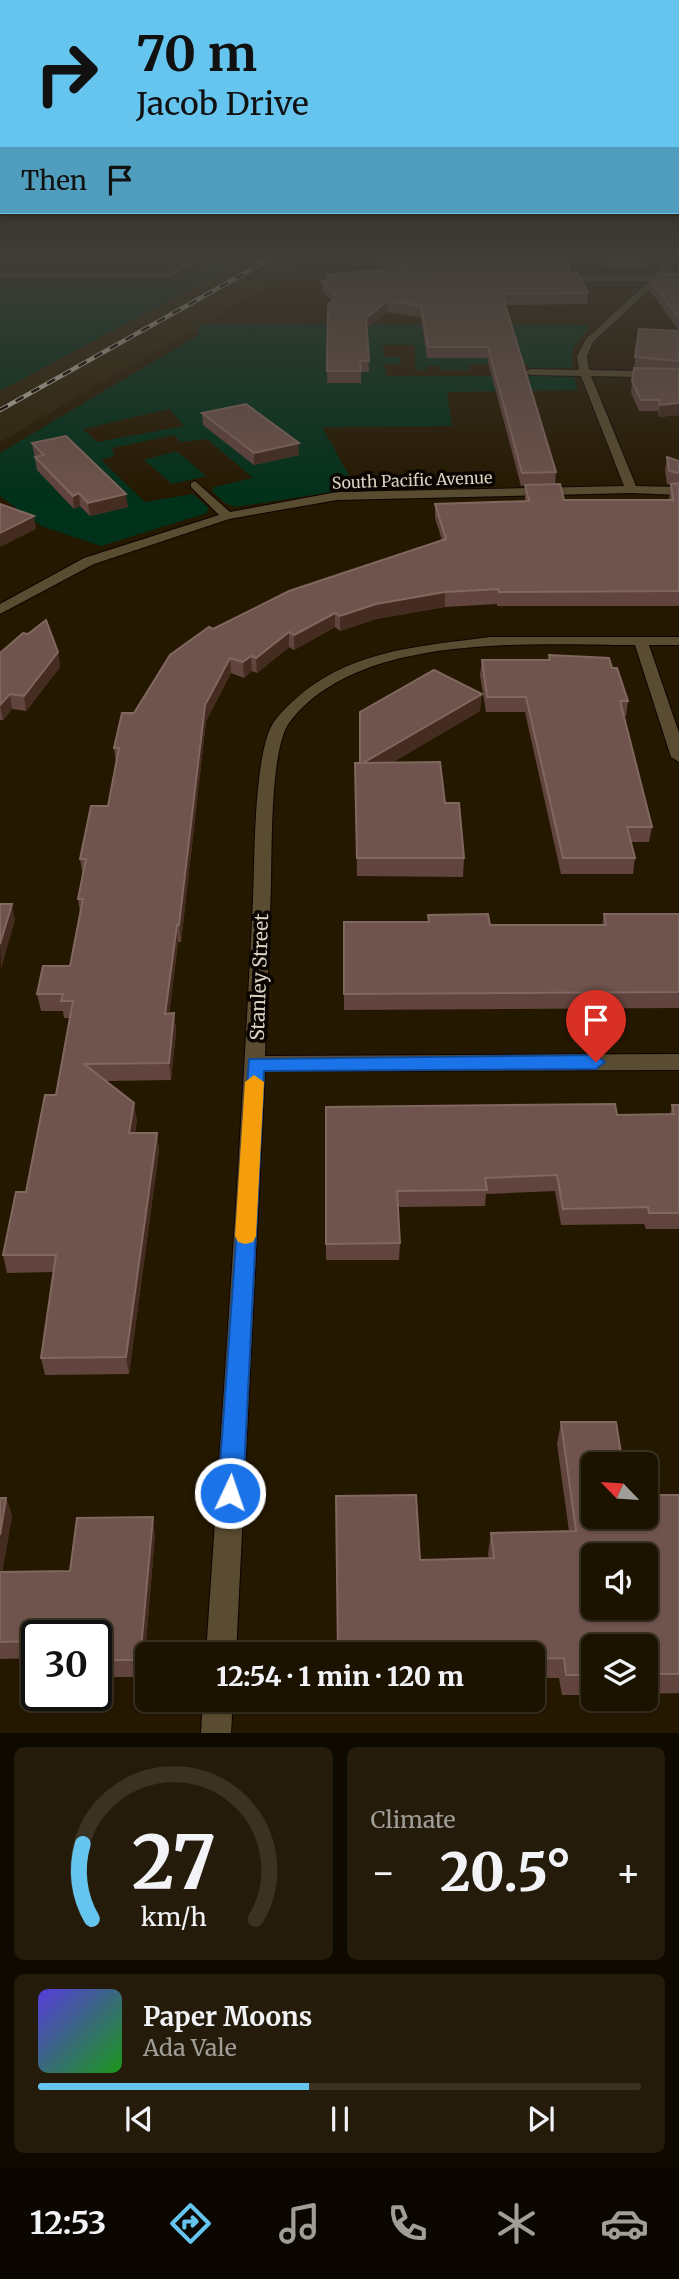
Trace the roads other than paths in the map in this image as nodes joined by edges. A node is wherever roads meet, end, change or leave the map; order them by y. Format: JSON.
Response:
{"nodes":[{"id":1,"x":591,"y":339,"type":"edge"},
{"id":2,"x":530,"y":372,"type":"dead end"},
{"id":3,"x":584,"y":372,"type":"junction"},
{"id":4,"x":679,"y":375,"type":"edge"},
{"id":5,"x":195,"y":485,"type":"dead end"},
{"id":6,"x":631,"y":489,"type":"junction"},
{"id":7,"x":679,"y":491,"type":"edge"},
{"id":8,"x":227,"y":516,"type":"junction"},
{"id":9,"x":0,"y":610,"type":"edge"},
{"id":10,"x":641,"y":641,"type":"junction"},
{"id":11,"x":679,"y":641,"type":"edge"},
{"id":12,"x":679,"y":757,"type":"edge"},
{"id":13,"x":679,"y":1062,"type":"edge"},
{"id":14,"x":256,"y":1064,"type":"junction"},
{"id":15,"x":222,"y":1642,"type":"edge"},
{"id":16,"x":217,"y":1712,"type":"edge"},
{"id":17,"x":216,"y":1733,"type":"edge"}],
"edges":[{"from":1,"to":3,"type":"street"},
{"from":2,"to":3,"type":"street"},
{"from":3,"to":4,"type":"street"},
{"from":3,"to":6,"type":"street"},
{"from":5,"to":8,"type":"street"},
{"from":6,"to":7,"type":"street","name":"South Pacific Avenue"},
{"from":6,"to":8,"type":"street","name":"South Pacific Avenue"},
{"from":8,"to":9,"type":"street","name":"South Pacific Avenue"},
{"from":10,"to":11,"type":"street","name":"Stanley Street"},
{"from":10,"to":12,"type":"street"},
{"from":10,"to":14,"type":"street","name":"Stanley Street"},
{"from":13,"to":14,"type":"street"},
{"from":14,"to":15,"type":"street","name":"Stanley Street"},
{"from":16,"to":17,"type":"street"}]}
